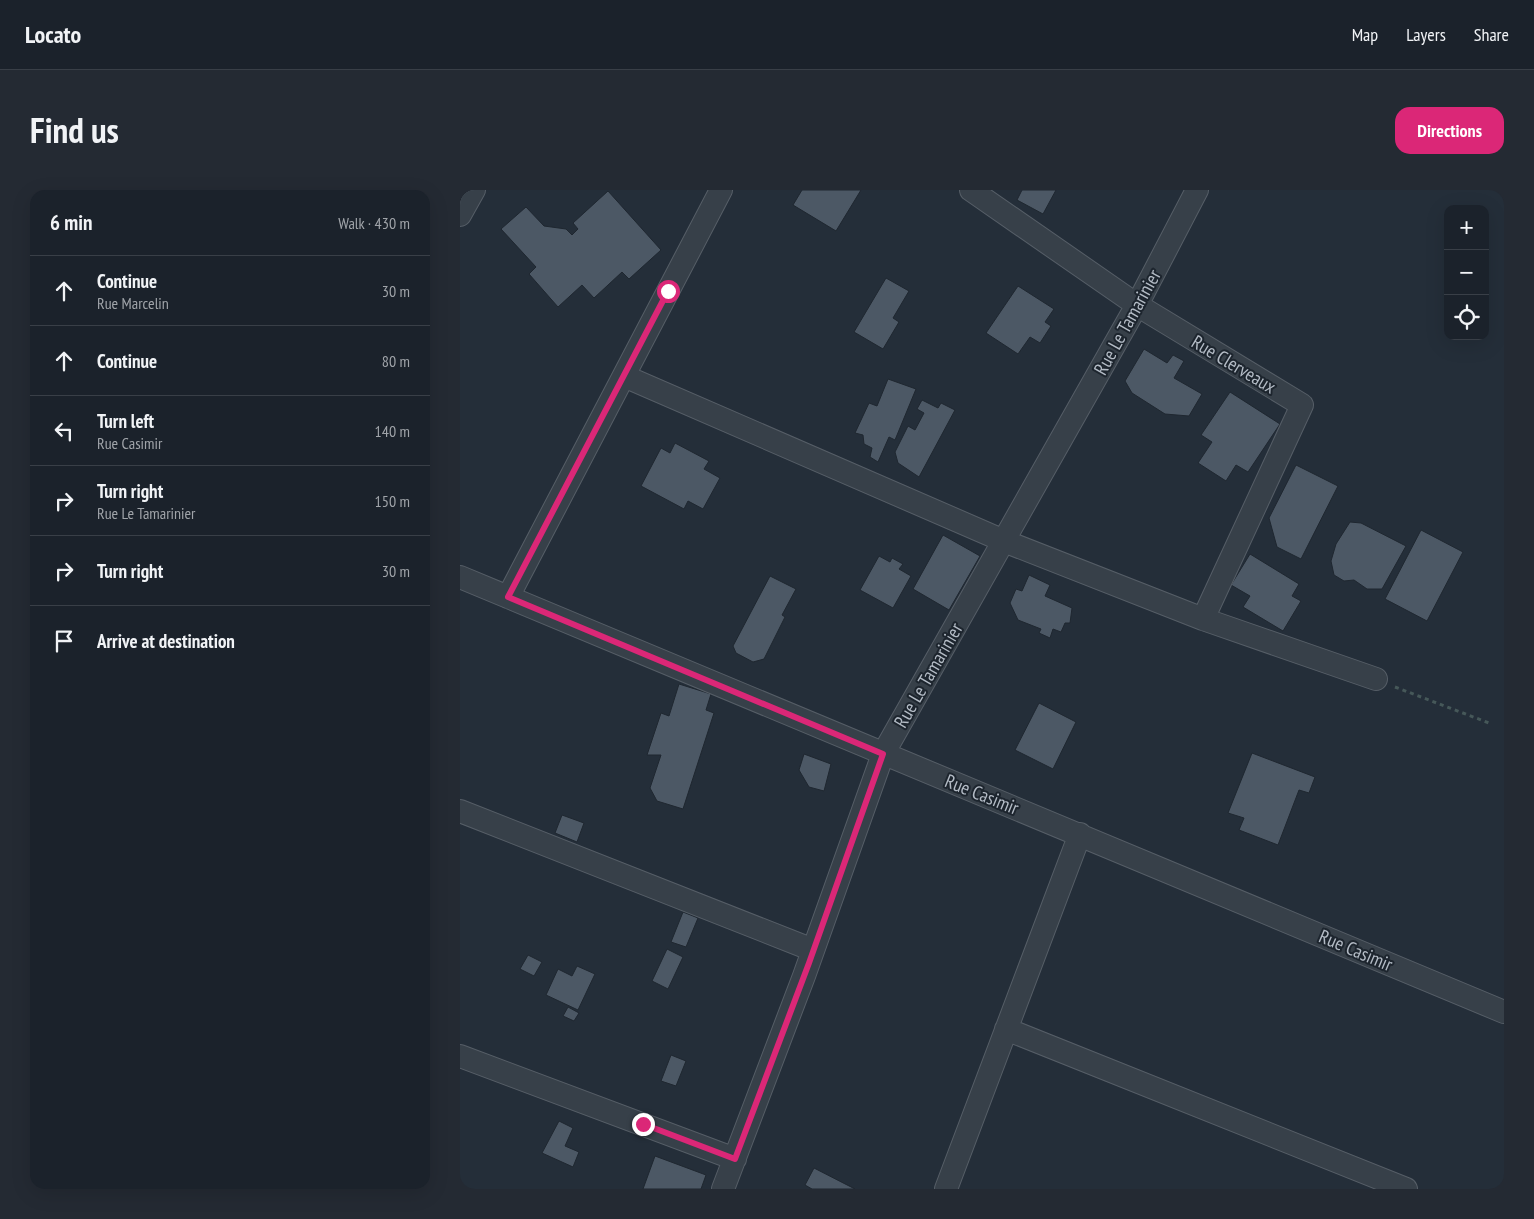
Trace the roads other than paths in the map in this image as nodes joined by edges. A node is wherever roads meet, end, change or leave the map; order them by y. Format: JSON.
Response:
{"nodes":[{"id":1,"x":474,"y":190,"type":"edge"},
{"id":2,"x":721,"y":190,"type":"edge"},
{"id":3,"x":971,"y":190,"type":"edge"},
{"id":4,"x":1197,"y":190,"type":"edge"},
{"id":5,"x":460,"y":216,"type":"edge"},
{"id":6,"x":1137,"y":305,"type":"junction"},
{"id":7,"x":624,"y":376,"type":"junction"},
{"id":8,"x":1004,"y":541,"type":"junction"},
{"id":9,"x":460,"y":577,"type":"edge"},
{"id":10,"x":508,"y":597,"type":"junction"},
{"id":11,"x":1203,"y":619,"type":"junction"},
{"id":12,"x":1376,"y":679,"type":"road end"},
{"id":13,"x":883,"y":754,"type":"junction"},
{"id":14,"x":460,"y":810,"type":"edge"},
{"id":15,"x":1080,"y":834,"type":"junction"},
{"id":16,"x":813,"y":950,"type":"junction"},
{"id":17,"x":1504,"y":1012,"type":"edge"},
{"id":18,"x":1006,"y":1029,"type":"junction"},
{"id":19,"x":460,"y":1056,"type":"edge"},
{"id":20,"x":735,"y":1159,"type":"junction"},
{"id":21,"x":723,"y":1189,"type":"edge"},
{"id":22,"x":946,"y":1189,"type":"edge"},
{"id":23,"x":1406,"y":1189,"type":"edge"}],
"edges":[{"from":1,"to":5,"type":"street"},
{"from":2,"to":7,"type":"street"},
{"from":3,"to":6,"type":"street","name":"Rue Clerveaux"},
{"from":4,"to":6,"type":"street","name":"Rue Le Tamarinier"},
{"from":6,"to":8,"type":"street","name":"Rue Le Tamarinier"},
{"from":6,"to":11,"type":"street","name":"Rue Clerveaux"},
{"from":7,"to":8,"type":"street"},
{"from":7,"to":10,"type":"street"},
{"from":8,"to":11,"type":"street"},
{"from":8,"to":13,"type":"street","name":"Rue Le Tamarinier"},
{"from":9,"to":10,"type":"street","name":"Rue Casimir"},
{"from":10,"to":13,"type":"street","name":"Rue Casimir"},
{"from":11,"to":12,"type":"street"},
{"from":13,"to":15,"type":"street","name":"Rue Casimir"},
{"from":13,"to":16,"type":"street","name":"Rue Le Tamarinier"},
{"from":14,"to":16,"type":"street"},
{"from":15,"to":17,"type":"street","name":"Rue Casimir"},
{"from":15,"to":18,"type":"street"},
{"from":16,"to":20,"type":"street","name":"Rue Le Tamarinier"},
{"from":18,"to":22,"type":"street"},
{"from":18,"to":23,"type":"street"},
{"from":19,"to":20,"type":"street"},
{"from":20,"to":21,"type":"street","name":"Rue Le Tamarinier"}]}
